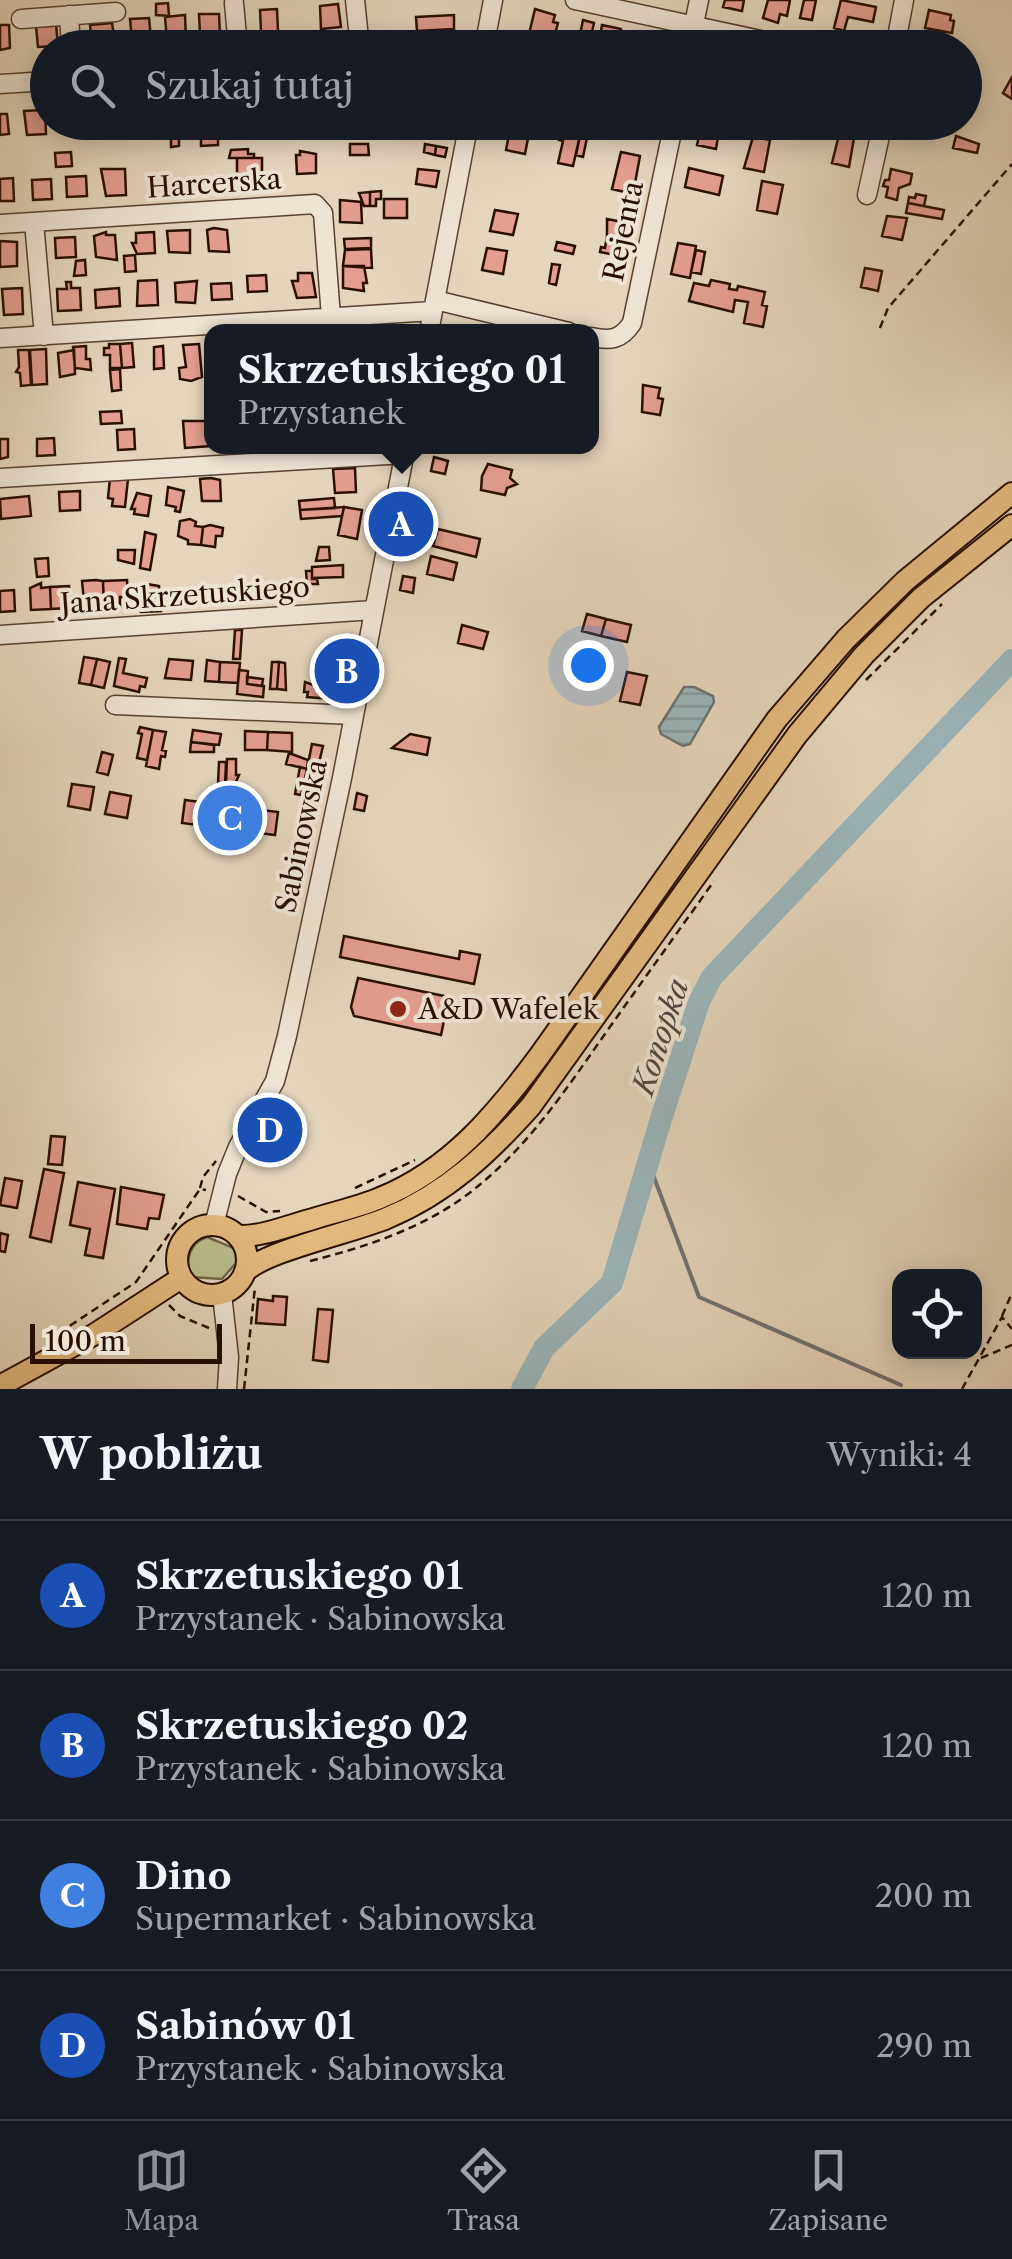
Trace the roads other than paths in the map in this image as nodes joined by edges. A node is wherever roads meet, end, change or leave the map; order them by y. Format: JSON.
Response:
{"nodes":[{"id":1,"x":355,"y":0,"type":"edge"},
{"id":2,"x":493,"y":0,"type":"edge"},
{"id":3,"x":575,"y":0,"type":"edge"},
{"id":4,"x":699,"y":0,"type":"edge"},
{"id":5,"x":904,"y":0,"type":"edge"},
{"id":6,"x":234,"y":2,"type":"dead end"},
{"id":7,"x":116,"y":12,"type":"dead end"},
{"id":8,"x":69,"y":16,"type":"junction"},
{"id":9,"x":21,"y":19,"type":"dead end"},
{"id":10,"x":694,"y":25,"type":"junction"},
{"id":11,"x":70,"y":30,"type":"edge"},
{"id":12,"x":236,"y":30,"type":"edge"},
{"id":13,"x":358,"y":30,"type":"edge"},
{"id":14,"x":487,"y":30,"type":"edge"},
{"id":15,"x":693,"y":30,"type":"edge"},
{"id":16,"x":716,"y":30,"type":"edge"},
{"id":17,"x":898,"y":30,"type":"edge"},
{"id":18,"x":30,"y":83,"type":"edge"},
{"id":19,"x":0,"y":84,"type":"edge"},
{"id":20,"x":466,"y":140,"type":"edge"},
{"id":21,"x":670,"y":140,"type":"edge"},
{"id":22,"x":879,"y":140,"type":"edge"},
{"id":23,"x":867,"y":195,"type":"dead end"},
{"id":24,"x":34,"y":222,"type":"junction"},
{"id":25,"x":0,"y":224,"type":"edge"},
{"id":26,"x":434,"y":305,"type":"junction"},
{"id":27,"x":331,"y":317,"type":"junction"},
{"id":28,"x":225,"y":324,"type":"edge"},
{"id":29,"x":430,"y":324,"type":"edge"},
{"id":30,"x":528,"y":324,"type":"edge"},
{"id":31,"x":204,"y":325,"type":"edge"},
{"id":32,"x":44,"y":336,"type":"junction"},
{"id":33,"x":0,"y":338,"type":"edge"},
{"id":34,"x":601,"y":338,"type":"edge"},
{"id":35,"x":348,"y":454,"type":"edge"},
{"id":36,"x":405,"y":454,"type":"edge"},
{"id":37,"x":0,"y":478,"type":"edge"},
{"id":38,"x":1012,"y":493,"type":"edge"},
{"id":39,"x":1012,"y":525,"type":"edge"},
{"id":40,"x":374,"y":610,"type":"junction"},
{"id":41,"x":0,"y":635,"type":"edge"},
{"id":42,"x":115,"y":705,"type":"dead end"},
{"id":43,"x":354,"y":714,"type":"junction"},
{"id":44,"x":214,"y":1225,"type":"junction"},
{"id":45,"x":238,"y":1236,"type":"junction"},
{"id":46,"x":252,"y":1276,"type":"junction"},
{"id":47,"x":181,"y":1278,"type":"junction"},
{"id":48,"x":222,"y":1294,"type":"junction"},
{"id":49,"x":0,"y":1386,"type":"edge"},
{"id":50,"x":227,"y":1389,"type":"edge"}],
"edges":[{"from":1,"to":13,"type":"street"},
{"from":2,"to":14,"type":"street"},
{"from":3,"to":10,"type":"street"},
{"from":4,"to":10,"type":"street"},
{"from":5,"to":17,"type":"street"},
{"from":6,"to":12,"type":"street"},
{"from":7,"to":8,"type":"street"},
{"from":8,"to":9,"type":"street"},
{"from":8,"to":11,"type":"street"},
{"from":10,"to":15,"type":"street"},
{"from":10,"to":16,"type":"street"},
{"from":18,"to":19,"type":"street"},
{"from":20,"to":26,"type":"street"},
{"from":21,"to":34,"type":"street","name":"Rejenta"},
{"from":22,"to":23,"type":"street"},
{"from":24,"to":25,"type":"street","name":"Harcerska"},
{"from":24,"to":27,"type":"street","name":"Harcerska"},
{"from":24,"to":32,"type":"street"},
{"from":26,"to":27,"type":"street"},
{"from":26,"to":29,"type":"street"},
{"from":26,"to":30,"type":"street"},
{"from":27,"to":28,"type":"street"},
{"from":31,"to":32,"type":"street"},
{"from":32,"to":33,"type":"street"},
{"from":35,"to":37,"type":"street"},
{"from":36,"to":40,"type":"street","name":"Sabinowska"},
{"from":38,"to":45,"type":"main road"},
{"from":39,"to":46,"type":"main road"},
{"from":40,"to":41,"type":"street","name":"Jana Skrzetuskiego"},
{"from":40,"to":43,"type":"street","name":"Sabinowska"},
{"from":42,"to":43,"type":"street"},
{"from":43,"to":44,"type":"street","name":"Sabinowska"},
{"from":44,"to":45,"type":"main road"},
{"from":44,"to":47,"type":"main road"},
{"from":45,"to":46,"type":"main road"},
{"from":46,"to":48,"type":"main road"},
{"from":47,"to":48,"type":"main road"},
{"from":47,"to":49,"type":"main road"},
{"from":48,"to":50,"type":"street"}]}
